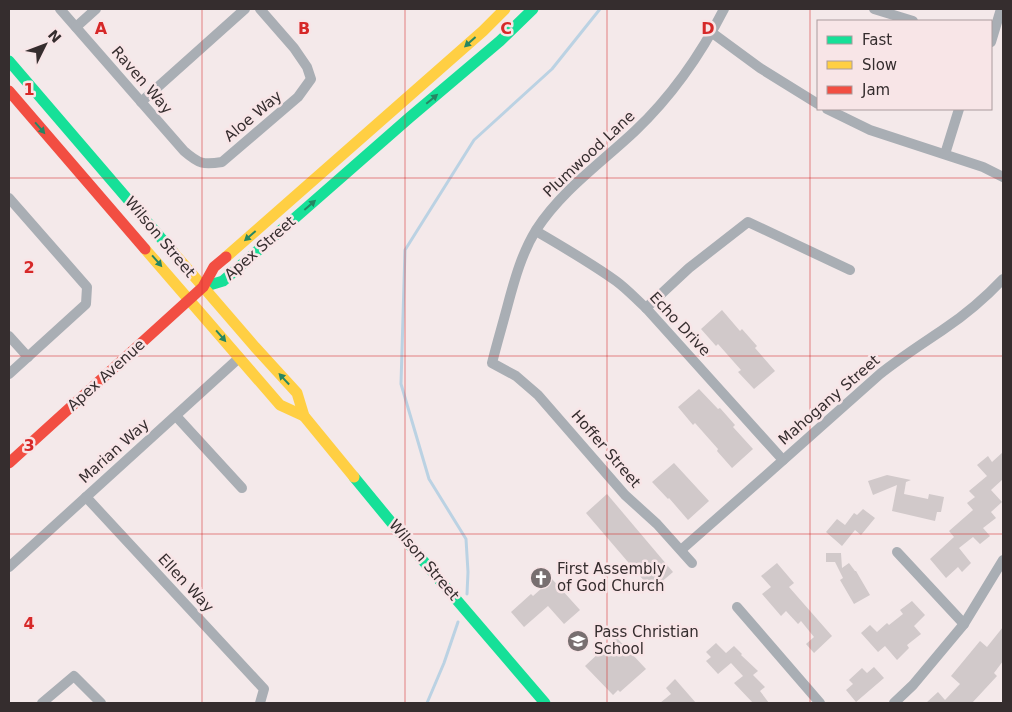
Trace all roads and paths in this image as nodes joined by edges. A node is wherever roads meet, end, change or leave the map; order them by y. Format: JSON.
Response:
{"nodes":[{"id":1,"x":60,"y":9,"type":"edge"},
{"id":2,"x":96,"y":9,"type":"edge"},
{"id":3,"x":245,"y":9,"type":"edge"},
{"id":4,"x":260,"y":9,"type":"edge"},
{"id":5,"x":505,"y":9,"type":"edge"},
{"id":6,"x":533,"y":9,"type":"edge"},
{"id":7,"x":724,"y":9,"type":"edge"},
{"id":8,"x":874,"y":9,"type":"edge"},
{"id":9,"x":1002,"y":9,"type":"edge"},
{"id":10,"x":910,"y":20,"type":"edge"},
{"id":11,"x":76,"y":27,"type":"junction"},
{"id":12,"x":711,"y":32,"type":"junction"},
{"id":13,"x":992,"y":39,"type":"edge"},
{"id":14,"x":9,"y":61,"type":"edge"},
{"id":15,"x":9,"y":92,"type":"edge"},
{"id":16,"x":141,"y":102,"type":"junction"},
{"id":17,"x":817,"y":103,"type":"edge"},
{"id":18,"x":829,"y":110,"type":"edge"},
{"id":19,"x":959,"y":110,"type":"edge"},
{"id":20,"x":945,"y":154,"type":"junction"},
{"id":21,"x":207,"y":164,"type":"joint"},
{"id":22,"x":1003,"y":177,"type":"edge"},
{"id":23,"x":9,"y":198,"type":"edge"},
{"id":24,"x":536,"y":231,"type":"junction"},
{"id":25,"x":850,"y":270,"type":"dead end"},
{"id":26,"x":1003,"y":279,"type":"edge"},
{"id":27,"x":203,"y":287,"type":"junction"},
{"id":28,"x":190,"y":299,"type":"junction"},
{"id":29,"x":646,"y":308,"type":"junction"},
{"id":30,"x":9,"y":336,"type":"edge"},
{"id":31,"x":28,"y":357,"type":"junction"},
{"id":32,"x":240,"y":358,"type":"junction"},
{"id":33,"x":492,"y":362,"type":"joint"},
{"id":34,"x":9,"y":374,"type":"edge"},
{"id":35,"x":176,"y":416,"type":"junction"},
{"id":36,"x":304,"y":416,"type":"junction"},
{"id":37,"x":783,"y":460,"type":"junction"},
{"id":38,"x":9,"y":463,"type":"edge"},
{"id":39,"x":242,"y":488,"type":"dead end"},
{"id":40,"x":86,"y":497,"type":"junction"},
{"id":41,"x":680,"y":550,"type":"junction"},
{"id":42,"x":897,"y":552,"type":"dead end"},
{"id":43,"x":1003,"y":560,"type":"edge"},
{"id":44,"x":692,"y":563,"type":"dead end"},
{"id":45,"x":9,"y":567,"type":"edge"},
{"id":46,"x":737,"y":607,"type":"dead end"},
{"id":47,"x":964,"y":624,"type":"junction"},
{"id":48,"x":42,"y":703,"type":"edge"},
{"id":49,"x":101,"y":703,"type":"edge"},
{"id":50,"x":260,"y":703,"type":"edge"},
{"id":51,"x":546,"y":703,"type":"edge"},
{"id":52,"x":820,"y":703,"type":"edge"},
{"id":53,"x":894,"y":703,"type":"edge"}],
"edges":[{"from":1,"to":11,"type":"street","name":"Raven Way"},
{"from":2,"to":11,"type":"street"},
{"from":3,"to":16,"type":"street"},
{"from":4,"to":21,"type":"street","name":"Aloe Way"},
{"from":5,"to":27,"type":"street","name":"Apex Street","one_way":true},
{"from":27,"to":6,"type":"street","name":"Apex Street","one_way":true},
{"from":7,"to":12,"type":"street","name":"Plumwood Lane"},
{"from":8,"to":10,"type":"street"},
{"from":9,"to":13,"type":"street"},
{"from":11,"to":16,"type":"street","name":"Raven Way"},
{"from":12,"to":17,"type":"street"},
{"from":12,"to":24,"type":"street","name":"Plumwood Lane"},
{"from":14,"to":27,"type":"street","name":"Wilson Street"},
{"from":15,"to":28,"type":"street","name":"Wilson Street","one_way":true},
{"from":16,"to":21,"type":"street","name":"Raven Way"},
{"from":18,"to":20,"type":"street"},
{"from":19,"to":20,"type":"street"},
{"from":20,"to":22,"type":"street"},
{"from":23,"to":31,"type":"street"},
{"from":24,"to":29,"type":"street","name":"Echo Drive"},
{"from":24,"to":33,"type":"street","name":"Plumwood Lane"},
{"from":25,"to":29,"type":"street"},
{"from":26,"to":37,"type":"street","name":"Mahogany Street"},
{"from":27,"to":28,"type":"street","name":"Apex Avenue"},
{"from":36,"to":27,"type":"street","name":"Wilson Street","one_way":true},
{"from":28,"to":32,"type":"street","name":"Wilson Street","one_way":true},
{"from":28,"to":38,"type":"street","name":"Apex Avenue"},
{"from":29,"to":37,"type":"street","name":"Echo Drive"},
{"from":30,"to":31,"type":"street"},
{"from":31,"to":34,"type":"street"},
{"from":32,"to":35,"type":"street","name":"Marian Way"},
{"from":32,"to":36,"type":"street","name":"Wilson Street"},
{"from":33,"to":41,"type":"street","name":"Hoffer Street"},
{"from":35,"to":39,"type":"street"},
{"from":35,"to":40,"type":"street","name":"Marian Way"},
{"from":36,"to":51,"type":"street","name":"Wilson Street"},
{"from":37,"to":41,"type":"street","name":"Mahogany Street"},
{"from":40,"to":45,"type":"street","name":"Marian Way"},
{"from":40,"to":50,"type":"street","name":"Ellen Way"},
{"from":41,"to":44,"type":"street","name":"Hoffer Street"},
{"from":42,"to":47,"type":"street"},
{"from":43,"to":47,"type":"street"},
{"from":46,"to":52,"type":"street"},
{"from":47,"to":53,"type":"street"},
{"from":48,"to":49,"type":"street"}]}
